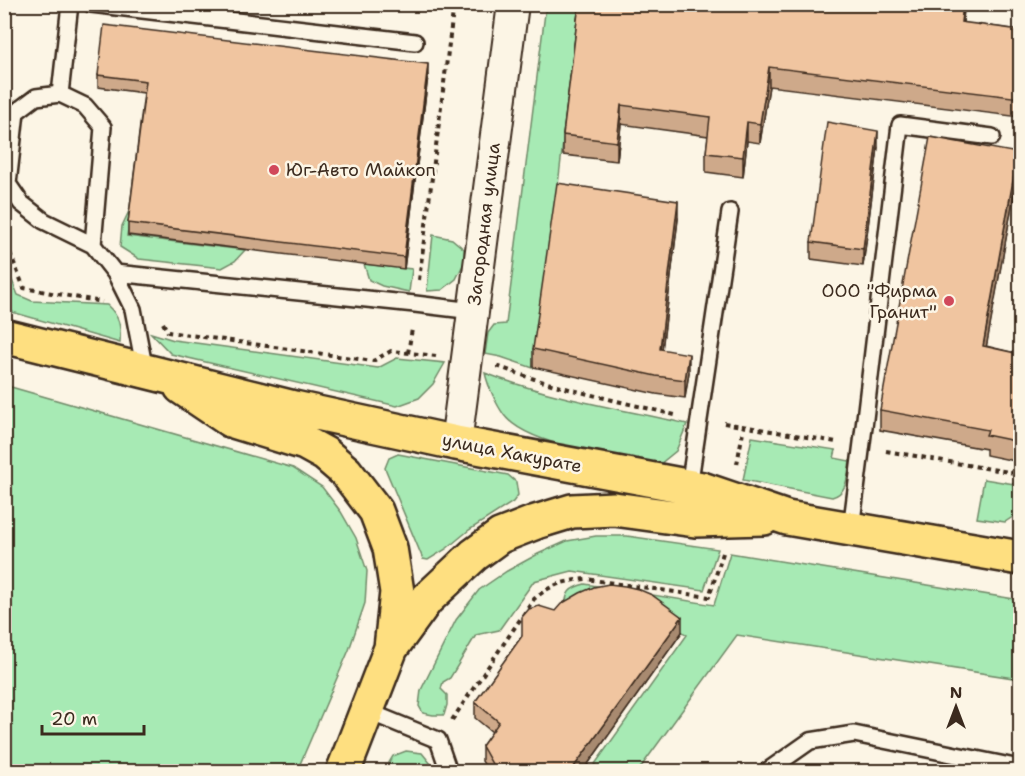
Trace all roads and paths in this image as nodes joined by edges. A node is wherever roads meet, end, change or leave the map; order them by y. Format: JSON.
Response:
{"nodes":[{"id":1,"x":70,"y":4,"type":"edge"},
{"id":2,"x":92,"y":4,"type":"edge"},
{"id":3,"x":454,"y":4,"type":"edge"},
{"id":4,"x":513,"y":4,"type":"edge"},
{"id":5,"x":415,"y":42,"type":"dead end"},
{"id":6,"x":60,"y":94,"type":"junction"},
{"id":7,"x":992,"y":137,"type":"dead end"},
{"id":8,"x":730,"y":213,"type":"dead end"},
{"id":9,"x":93,"y":245,"type":"junction"},
{"id":10,"x":4,"y":246,"type":"edge"},
{"id":11,"x":115,"y":273,"type":"junction"},
{"id":12,"x":420,"y":274,"type":"dead end"},
{"id":13,"x":133,"y":309,"type":"junction"},
{"id":14,"x":473,"y":311,"type":"junction"},
{"id":15,"x":4,"y":336,"type":"edge"},
{"id":16,"x":445,"y":357,"type":"dead end"},
{"id":17,"x":492,"y":364,"type":"dead end"},
{"id":18,"x":154,"y":373,"type":"junction"},
{"id":19,"x":699,"y":419,"type":"junction"},
{"id":20,"x":744,"y":426,"type":"junction"},
{"id":21,"x":456,"y":443,"type":"junction"},
{"id":22,"x":862,"y":446,"type":"junction"},
{"id":23,"x":736,"y":469,"type":"dead end"},
{"id":24,"x":1020,"y":474,"type":"edge"},
{"id":25,"x":689,"y":487,"type":"junction"},
{"id":26,"x":787,"y":518,"type":"junction"},
{"id":27,"x":851,"y":529,"type":"junction"},
{"id":28,"x":723,"y":553,"type":"dead end"},
{"id":29,"x":1020,"y":558,"type":"edge"},
{"id":30,"x":391,"y":648,"type":"junction"},
{"id":31,"x":367,"y":711,"type":"junction"},
{"id":32,"x":438,"y":740,"type":"junction"},
{"id":33,"x":1020,"y":768,"type":"edge"},
{"id":34,"x":343,"y":771,"type":"edge"},
{"id":35,"x":449,"y":771,"type":"edge"},
{"id":36,"x":766,"y":771,"type":"edge"}],
"edges":[{"from":1,"to":6,"type":"lane"},
{"from":2,"to":5,"type":"lane"},
{"from":3,"to":12,"type":"path"},
{"from":4,"to":14,"type":"street","name":"Загородная улица"},
{"from":6,"to":9,"type":"lane"},
{"from":6,"to":9,"type":"lane"},
{"from":7,"to":22,"type":"lane"},
{"from":8,"to":19,"type":"lane"},
{"from":9,"to":11,"type":"lane"},
{"from":10,"to":13,"type":"path"},
{"from":11,"to":13,"type":"lane"},
{"from":11,"to":14,"type":"lane"},
{"from":13,"to":16,"type":"path"},
{"from":13,"to":18,"type":"lane"},
{"from":14,"to":21,"type":"street","name":"Загородная улица"},
{"from":15,"to":18,"type":"main road","name":"улица Хакурате"},
{"from":17,"to":19,"type":"path"},
{"from":18,"to":21,"type":"main road","name":"улица Хакурате"},
{"from":18,"to":30,"type":"main road"},
{"from":19,"to":20,"type":"path"},
{"from":19,"to":25,"type":"lane"},
{"from":20,"to":22,"type":"path"},
{"from":20,"to":23,"type":"path"},
{"from":21,"to":25,"type":"main road","name":"улица Хакурате"},
{"from":22,"to":24,"type":"path"},
{"from":22,"to":27,"type":"lane"},
{"from":25,"to":26,"type":"main road","name":"улица Хакурате"},
{"from":26,"to":27,"type":"main road","name":"улица Хакурате"},
{"from":26,"to":30,"type":"main road"},
{"from":27,"to":29,"type":"main road","name":"улица Хакурате"},
{"from":28,"to":32,"type":"path"},
{"from":30,"to":31,"type":"main road"},
{"from":31,"to":32,"type":"lane"},
{"from":31,"to":34,"type":"main road"},
{"from":32,"to":35,"type":"lane"},
{"from":33,"to":36,"type":"lane"}]}
